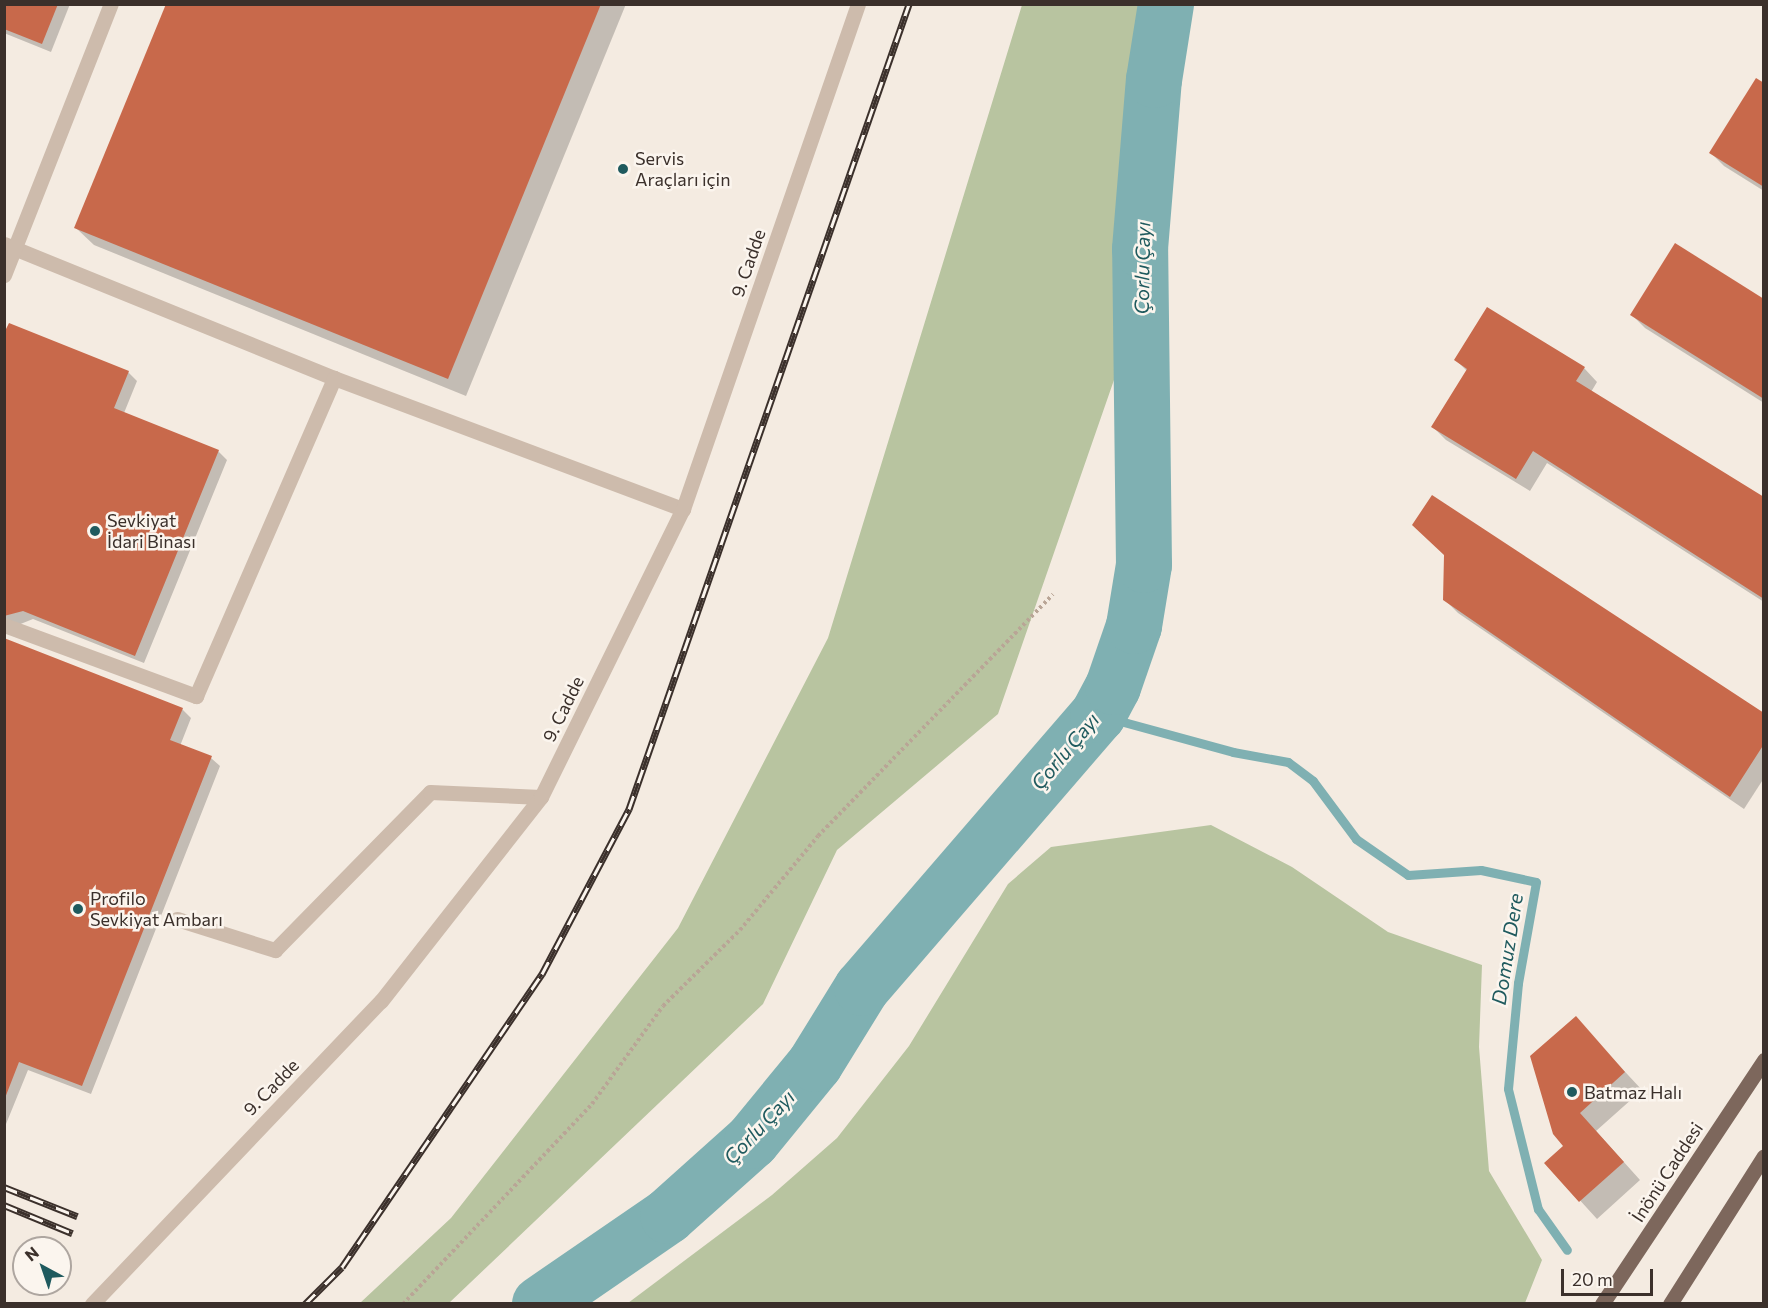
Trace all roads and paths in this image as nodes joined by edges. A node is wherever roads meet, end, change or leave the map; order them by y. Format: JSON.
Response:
{"nodes":[{"id":1,"x":111,"y":4,"type":"edge"},
{"id":2,"x":858,"y":4,"type":"edge"},
{"id":3,"x":9,"y":247,"type":"edge"},
{"id":4,"x":4,"y":274,"type":"edge"},
{"id":5,"x":334,"y":378,"type":"junction"},
{"id":6,"x":683,"y":508,"type":"junction"},
{"id":7,"x":1053,"y":594,"type":"dead end"},
{"id":8,"x":4,"y":625,"type":"edge"},
{"id":9,"x":541,"y":798,"type":"junction"},
{"id":10,"x":177,"y":919,"type":"dead end"},
{"id":11,"x":1764,"y":1060,"type":"edge"},
{"id":12,"x":1764,"y":1156,"type":"edge"},
{"id":13,"x":1672,"y":1300,"type":"edge"},
{"id":14,"x":92,"y":1304,"type":"edge"},
{"id":15,"x":403,"y":1304,"type":"edge"},
{"id":16,"x":1602,"y":1304,"type":"edge"}],
"edges":[{"from":1,"to":3,"type":"lane"},
{"from":2,"to":6,"type":"lane","name":"9. Cadde"},
{"from":3,"to":4,"type":"lane"},
{"from":3,"to":5,"type":"lane"},
{"from":5,"to":6,"type":"lane"},
{"from":5,"to":8,"type":"lane"},
{"from":6,"to":9,"type":"lane","name":"9. Cadde"},
{"from":7,"to":15,"type":"path"},
{"from":9,"to":10,"type":"lane"},
{"from":9,"to":14,"type":"lane","name":"9. Cadde"},
{"from":11,"to":16,"type":"main road","name":"İnönü Caddesi"},
{"from":12,"to":13,"type":"main road"}]}
